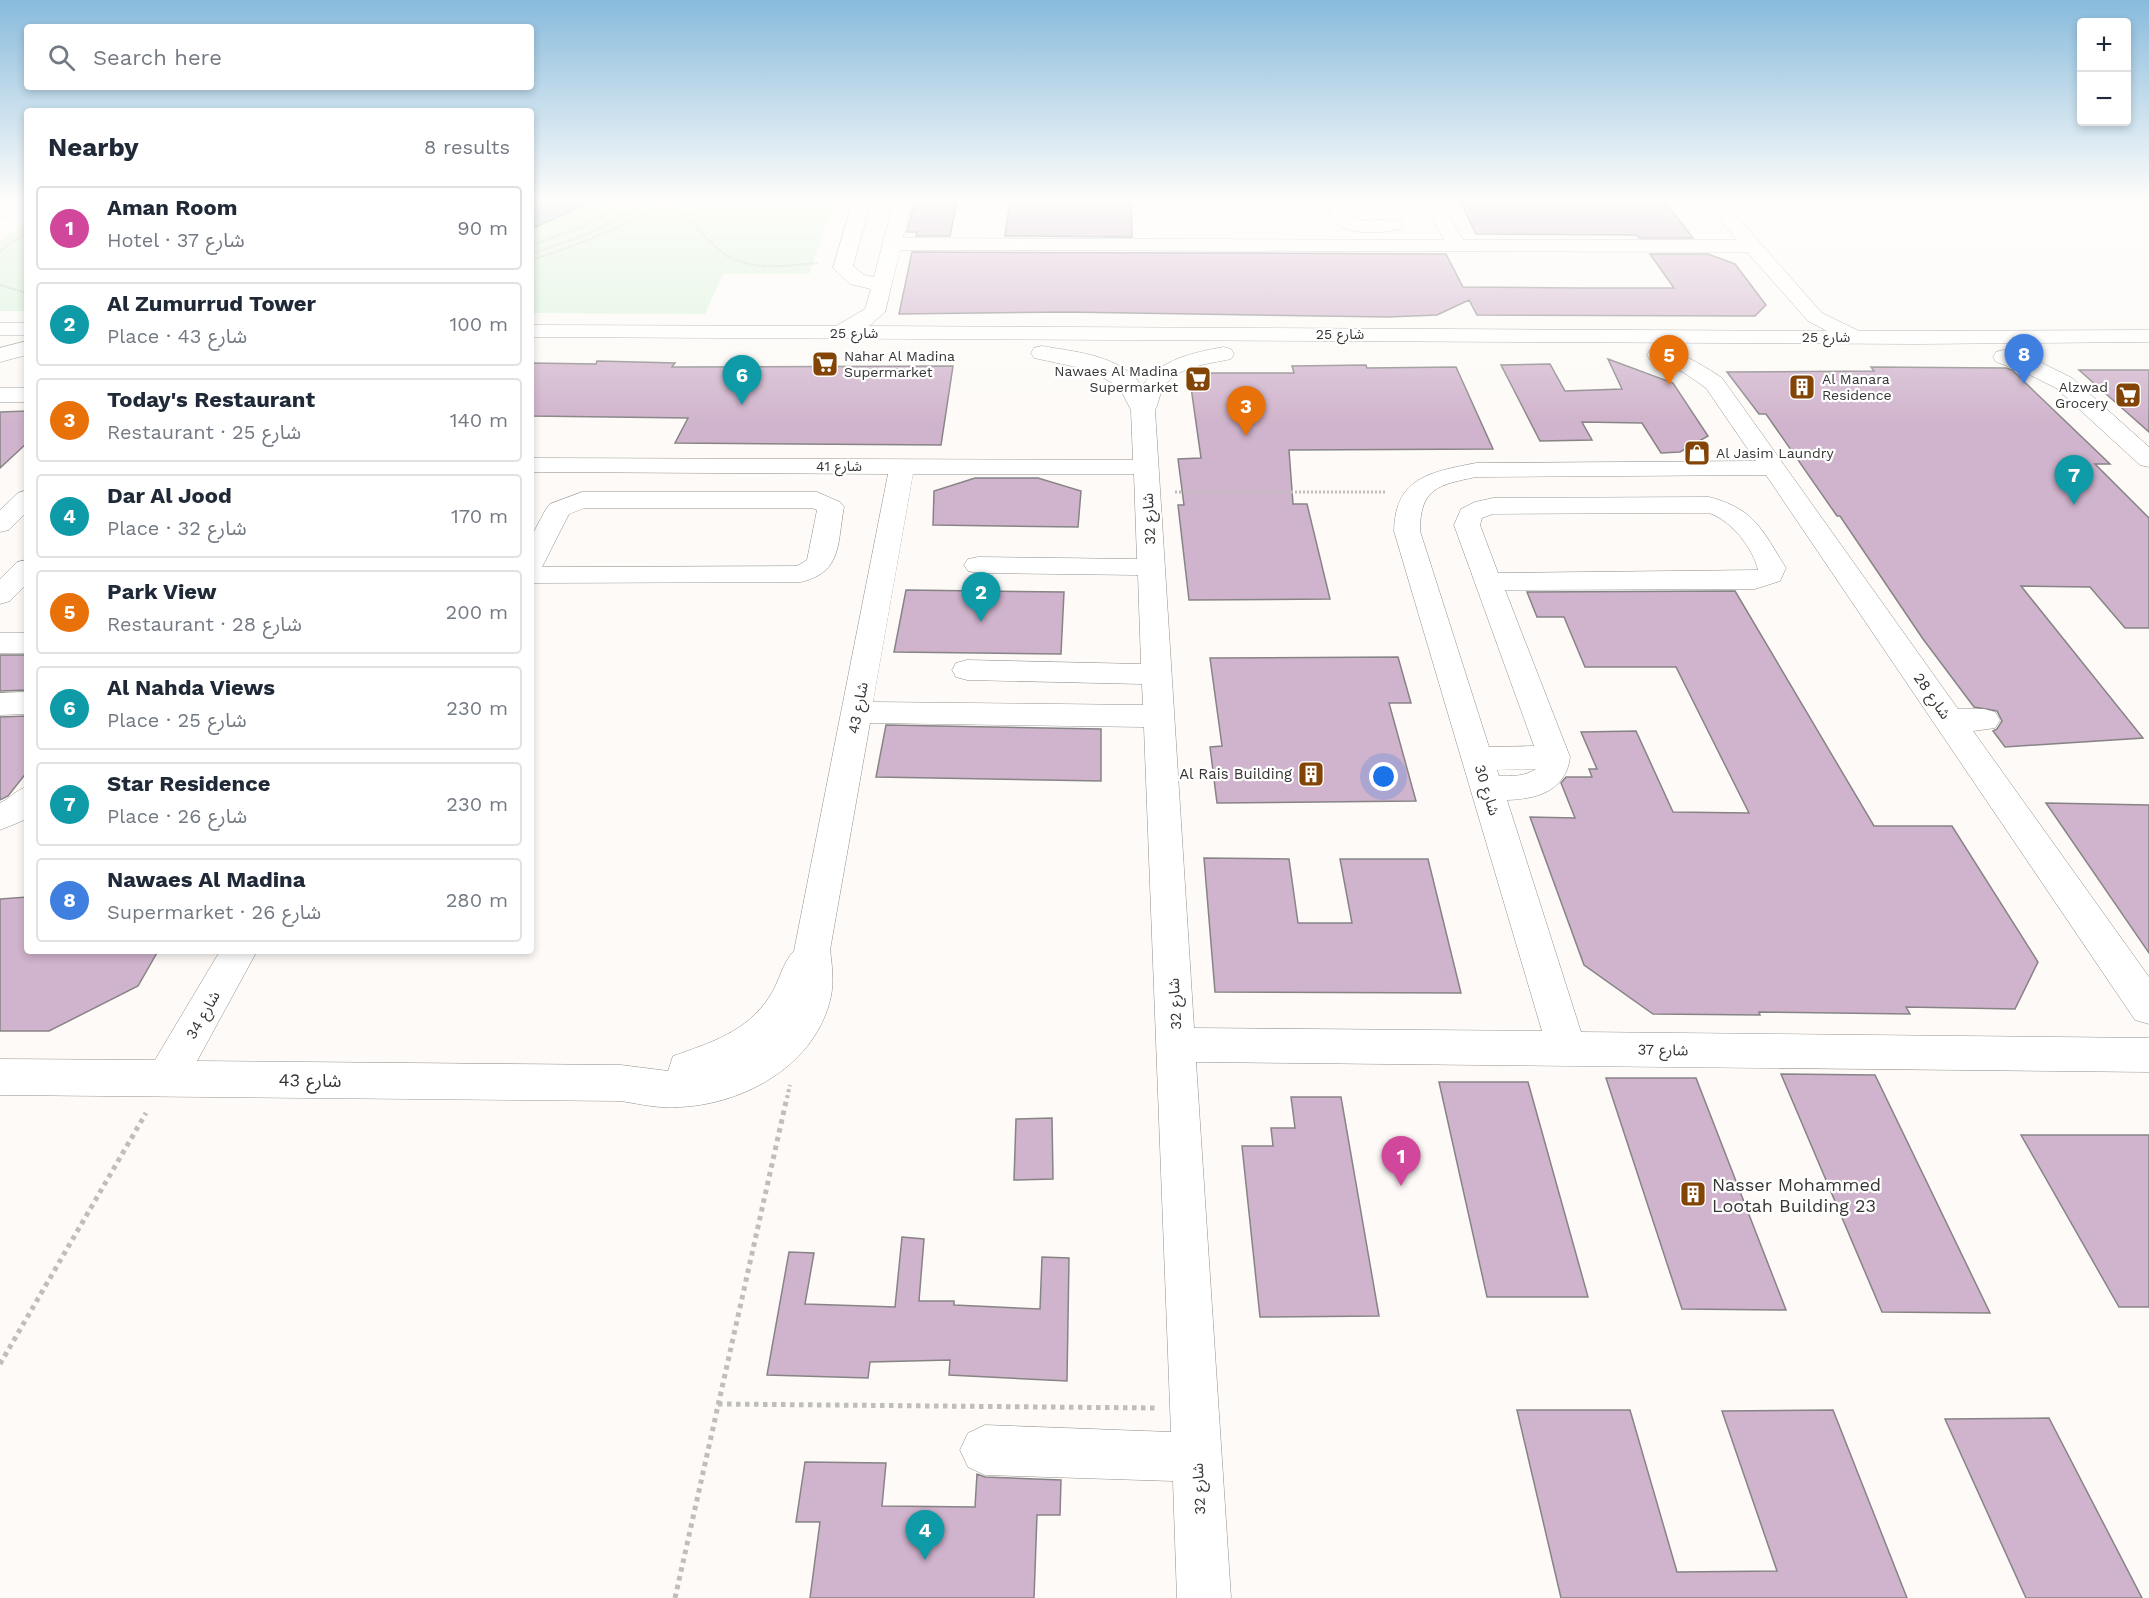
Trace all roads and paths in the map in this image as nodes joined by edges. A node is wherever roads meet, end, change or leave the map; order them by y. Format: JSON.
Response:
{"nodes":[{"id":1,"x":851,"y":276,"type":"edge"},
{"id":2,"x":884,"y":276,"type":"edge"},
{"id":3,"x":1774,"y":276,"type":"edge"},
{"id":4,"x":0,"y":285,"type":"edge"},
{"id":5,"x":882,"y":285,"type":"junction"},
{"id":6,"x":24,"y":292,"type":"edge"},
{"id":7,"x":875,"y":312,"type":"junction"},
{"id":8,"x":1812,"y":327,"type":"junction"},
{"id":9,"x":0,"y":329,"type":"edge"},
{"id":10,"x":24,"y":329,"type":"edge"},
{"id":11,"x":534,"y":331,"type":"edge"},
{"id":12,"x":838,"y":333,"type":"junction"},
{"id":13,"x":896,"y":333,"type":"junction"},
{"id":14,"x":2149,"y":336,"type":"edge"},
{"id":15,"x":0,"y":347,"type":"edge"},
{"id":16,"x":24,"y":348,"type":"edge"},
{"id":17,"x":24,"y":349,"type":"edge"},
{"id":18,"x":534,"y":350,"type":"edge"},
{"id":19,"x":1042,"y":353,"type":"junction"},
{"id":20,"x":1223,"y":354,"type":"junction"},
{"id":21,"x":0,"y":355,"type":"edge"},
{"id":22,"x":1658,"y":355,"type":"junction"},
{"id":23,"x":2149,"y":356,"type":"edge"},
{"id":24,"x":2004,"y":357,"type":"junction"},
{"id":25,"x":1721,"y":365,"type":"junction"},
{"id":26,"x":0,"y":395,"type":"edge"},
{"id":27,"x":24,"y":395,"type":"edge"},
{"id":28,"x":1143,"y":410,"type":"junction"},
{"id":29,"x":2149,"y":460,"type":"edge"},
{"id":30,"x":534,"y":465,"type":"edge"},
{"id":31,"x":694,"y":466,"type":"junction"},
{"id":32,"x":722,"y":466,"type":"junction"},
{"id":33,"x":902,"y":466,"type":"junction"},
{"id":34,"x":1563,"y":468,"type":"junction"},
{"id":35,"x":1588,"y":468,"type":"junction"},
{"id":36,"x":1773,"y":468,"type":"junction"},
{"id":37,"x":1496,"y":469,"type":"junction"},
{"id":38,"x":1147,"y":480,"type":"junction"},
{"id":39,"x":1392,"y":492,"type":"junction"},
{"id":40,"x":681,"y":499,"type":"junction"},
{"id":41,"x":709,"y":499,"type":"junction"},
{"id":42,"x":24,"y":501,"type":"edge"},
{"id":43,"x":1582,"y":505,"type":"junction"},
{"id":44,"x":1609,"y":505,"type":"junction"},
{"id":45,"x":0,"y":524,"type":"edge"},
{"id":46,"x":1407,"y":531,"type":"junction"},
{"id":47,"x":534,"y":557,"type":"edge"},
{"id":48,"x":978,"y":565,"type":"dead end"},
{"id":49,"x":1151,"y":567,"type":"junction"},
{"id":50,"x":24,"y":571,"type":"edge"},
{"id":51,"x":534,"y":575,"type":"edge"},
{"id":52,"x":1488,"y":582,"type":"junction"},
{"id":53,"x":0,"y":595,"type":"edge"},
{"id":54,"x":1901,"y":651,"type":"junction"},
{"id":55,"x":1932,"y":651,"type":"dead end"},
{"id":56,"x":967,"y":670,"type":"dead end"},
{"id":57,"x":1157,"y":674,"type":"junction"},
{"id":58,"x":24,"y":703,"type":"edge"},
{"id":59,"x":0,"y":704,"type":"edge"},
{"id":60,"x":857,"y":712,"type":"junction"},
{"id":61,"x":1159,"y":716,"type":"junction"},
{"id":62,"x":1948,"y":720,"type":"junction"},
{"id":63,"x":1984,"y":720,"type":"dead end"},
{"id":64,"x":1482,"y":773,"type":"junction"},
{"id":65,"x":24,"y":802,"type":"edge"},
{"id":66,"x":0,"y":817,"type":"edge"},
{"id":67,"x":237,"y":954,"type":"edge"},
{"id":68,"x":2149,"y":1008,"type":"edge"},
{"id":69,"x":1177,"y":1045,"type":"junction"},
{"id":70,"x":1567,"y":1050,"type":"junction"},
{"id":71,"x":2149,"y":1055,"type":"edge"},
{"id":72,"x":0,"y":1077,"type":"edge"},
{"id":73,"x":166,"y":1078,"type":"junction"},
{"id":74,"x":791,"y":1078,"type":"dead end"},
{"id":75,"x":0,"y":1364,"type":"edge"},
{"id":76,"x":718,"y":1404,"type":"junction"},
{"id":77,"x":1195,"y":1408,"type":"junction"},
{"id":78,"x":986,"y":1450,"type":"dead end"},
{"id":79,"x":1197,"y":1458,"type":"junction"},
{"id":80,"x":675,"y":1598,"type":"edge"},
{"id":81,"x":1204,"y":1598,"type":"edge"}],
"edges":[{"from":1,"to":5,"type":"street"},
{"from":2,"to":5,"type":"street"},
{"from":3,"to":8,"type":"street"},
{"from":4,"to":6,"type":"path"},
{"from":5,"to":7,"type":"street"},
{"from":7,"to":12,"type":"street"},
{"from":7,"to":13,"type":"street"},
{"from":8,"to":13,"type":"street","name":"شارع 25"},
{"from":8,"to":14,"type":"street","name":"شارع 25"},
{"from":9,"to":10,"type":"street"},
{"from":11,"to":12,"type":"street","name":"شارع 25"},
{"from":12,"to":13,"type":"street","name":"شارع 25"},
{"from":15,"to":16,"type":"street"},
{"from":17,"to":21,"type":"street"},
{"from":18,"to":19,"type":"street","name":"شارع 25"},
{"from":19,"to":20,"type":"street","name":"شارع 25"},
{"from":19,"to":28,"type":"street","name":"شارع 32"},
{"from":20,"to":22,"type":"street","name":"شارع 25"},
{"from":20,"to":28,"type":"street","name":"شارع 32"},
{"from":22,"to":25,"type":"street","name":"شارع 25"},
{"from":22,"to":25,"type":"street","name":"شارع 28"},
{"from":23,"to":24,"type":"street","name":"شارع 25"},
{"from":24,"to":25,"type":"street","name":"شارع 25"},
{"from":24,"to":29,"type":"street"},
{"from":25,"to":36,"type":"street","name":"شارع 28"},
{"from":26,"to":27,"type":"street"},
{"from":28,"to":38,"type":"street","name":"شارع 32"},
{"from":30,"to":31,"type":"street","name":"شارع 41"},
{"from":31,"to":32,"type":"street","name":"شارع 41"},
{"from":31,"to":40,"type":"street"},
{"from":32,"to":33,"type":"street","name":"شارع 41"},
{"from":32,"to":41,"type":"street"},
{"from":33,"to":38,"type":"street","name":"شارع 41"},
{"from":33,"to":60,"type":"street","name":"شارع 43"},
{"from":34,"to":35,"type":"street","name":"شارع 30"},
{"from":34,"to":37,"type":"street","name":"شارع 30"},
{"from":34,"to":43,"type":"street"},
{"from":35,"to":36,"type":"street","name":"شارع 30"},
{"from":35,"to":44,"type":"street"},
{"from":36,"to":54,"type":"street","name":"شارع 28"},
{"from":37,"to":39,"type":"street","name":"شارع 30"},
{"from":37,"to":46,"type":"street","name":"شارع 30"},
{"from":38,"to":39,"type":"path"},
{"from":38,"to":49,"type":"street","name":"شارع 32"},
{"from":39,"to":46,"type":"street","name":"شارع 30"},
{"from":40,"to":41,"type":"street"},
{"from":40,"to":47,"type":"street"},
{"from":41,"to":51,"type":"street"},
{"from":42,"to":45,"type":"street"},
{"from":43,"to":44,"type":"street"},
{"from":43,"to":52,"type":"street"},
{"from":44,"to":52,"type":"street"},
{"from":46,"to":64,"type":"street","name":"شارع 30"},
{"from":48,"to":49,"type":"street"},
{"from":49,"to":57,"type":"street","name":"شارع 32"},
{"from":50,"to":53,"type":"street"},
{"from":52,"to":64,"type":"street"},
{"from":54,"to":55,"type":"street"},
{"from":54,"to":62,"type":"street","name":"شارع 28"},
{"from":56,"to":57,"type":"street"},
{"from":57,"to":61,"type":"street","name":"شارع 32"},
{"from":58,"to":59,"type":"street"},
{"from":60,"to":61,"type":"street"},
{"from":60,"to":73,"type":"street","name":"شارع 43"},
{"from":61,"to":69,"type":"street","name":"شارع 32"},
{"from":62,"to":63,"type":"street"},
{"from":62,"to":68,"type":"street","name":"شارع 28"},
{"from":64,"to":70,"type":"street","name":"شارع 30"},
{"from":65,"to":66,"type":"street"},
{"from":67,"to":73,"type":"street","name":"شارع 34"},
{"from":69,"to":70,"type":"street","name":"شارع 37"},
{"from":69,"to":77,"type":"street","name":"شارع 32"},
{"from":70,"to":71,"type":"street","name":"شارع 37"},
{"from":72,"to":73,"type":"street","name":"شارع 43"},
{"from":73,"to":75,"type":"path"},
{"from":74,"to":76,"type":"path"},
{"from":76,"to":77,"type":"path"},
{"from":76,"to":80,"type":"path"},
{"from":77,"to":79,"type":"street","name":"شارع 32"},
{"from":78,"to":79,"type":"street"},
{"from":79,"to":81,"type":"street","name":"شارع 32"}]}
